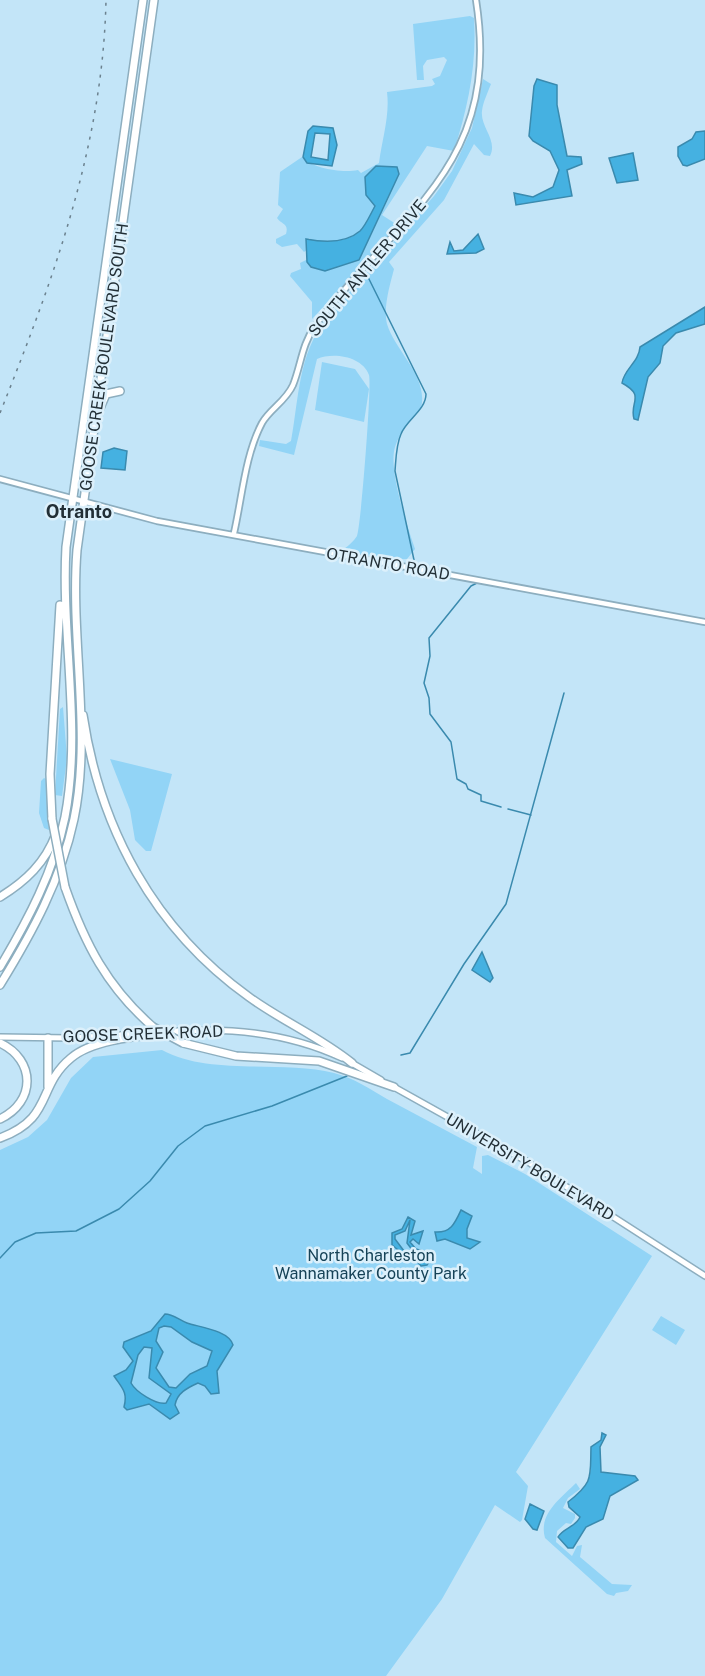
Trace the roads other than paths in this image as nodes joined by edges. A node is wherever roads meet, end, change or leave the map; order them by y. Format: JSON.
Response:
{"nodes":[{"id":1,"x":144,"y":0,"type":"edge"},
{"id":2,"x":154,"y":0,"type":"edge"},
{"id":3,"x":476,"y":0,"type":"edge"},
{"id":4,"x":120,"y":391,"type":"dead end"},
{"id":5,"x":96,"y":416,"type":"junction"},
{"id":6,"x":0,"y":479,"type":"edge"},
{"id":7,"x":72,"y":498,"type":"junction"},
{"id":8,"x":83,"y":502,"type":"junction"},
{"id":9,"x":234,"y":533,"type":"junction"},
{"id":10,"x":64,"y":573,"type":"junction"},
{"id":11,"x":705,"y":622,"type":"edge"},
{"id":12,"x":77,"y":668,"type":"junction"},
{"id":13,"x":70,"y":767,"type":"junction"},
{"id":14,"x":0,"y":897,"type":"edge"},
{"id":15,"x":0,"y":967,"type":"edge"},
{"id":16,"x":0,"y":986,"type":"edge"},
{"id":17,"x":186,"y":1031,"type":"junction"},
{"id":18,"x":0,"y":1037,"type":"edge"},
{"id":19,"x":48,"y":1038,"type":"junction"},
{"id":20,"x":0,"y":1043,"type":"edge"},
{"id":21,"x":352,"y":1063,"type":"junction"},
{"id":22,"x":394,"y":1087,"type":"junction"},
{"id":23,"x":47,"y":1092,"type":"junction"},
{"id":24,"x":0,"y":1119,"type":"edge"},
{"id":25,"x":0,"y":1138,"type":"edge"},
{"id":26,"x":705,"y":1276,"type":"edge"}],
"edges":[{"from":1,"to":7,"type":"highway"},
{"from":2,"to":5,"type":"highway","name":"GOOSE CREEK BOULEVARD SOUTH"},
{"from":3,"to":9,"type":"street","name":"SOUTH ANTLER DRIVE"},
{"from":4,"to":5,"type":"highway"},
{"from":5,"to":8,"type":"highway","name":"GOOSE CREEK BOULEVARD SOUTH"},
{"from":6,"to":7,"type":"street","name":"OTRANTO ROAD"},
{"from":7,"to":8,"type":"street","name":"OTRANTO ROAD"},
{"from":7,"to":10,"type":"highway"},
{"from":8,"to":9,"type":"street","name":"OTRANTO ROAD"},
{"from":8,"to":12,"type":"highway","name":"GOOSE CREEK BOULEVARD SOUTH"},
{"from":9,"to":11,"type":"street","name":"OTRANTO ROAD"},
{"from":10,"to":13,"type":"highway"},
{"from":10,"to":22,"type":"highway","bridge":true},
{"from":12,"to":16,"type":"highway","name":"GOOSE CREEK BOULEVARD SOUTH"},
{"from":12,"to":21,"type":"highway"},
{"from":13,"to":14,"type":"highway"},
{"from":13,"to":15,"type":"highway"},
{"from":17,"to":19,"type":"main road","name":"GOOSE CREEK ROAD"},
{"from":17,"to":21,"type":"main road","name":"GOOSE CREEK ROAD"},
{"from":17,"to":23,"type":"highway"},
{"from":18,"to":19,"type":"main road","name":"GOOSE CREEK ROAD"},
{"from":19,"to":23,"type":"highway"},
{"from":20,"to":24,"type":"highway"},
{"from":21,"to":22,"type":"main road","name":"UNIVERSITY BOULEVARD"},
{"from":22,"to":26,"type":"main road","name":"UNIVERSITY BOULEVARD"},
{"from":23,"to":25,"type":"highway"}]}
